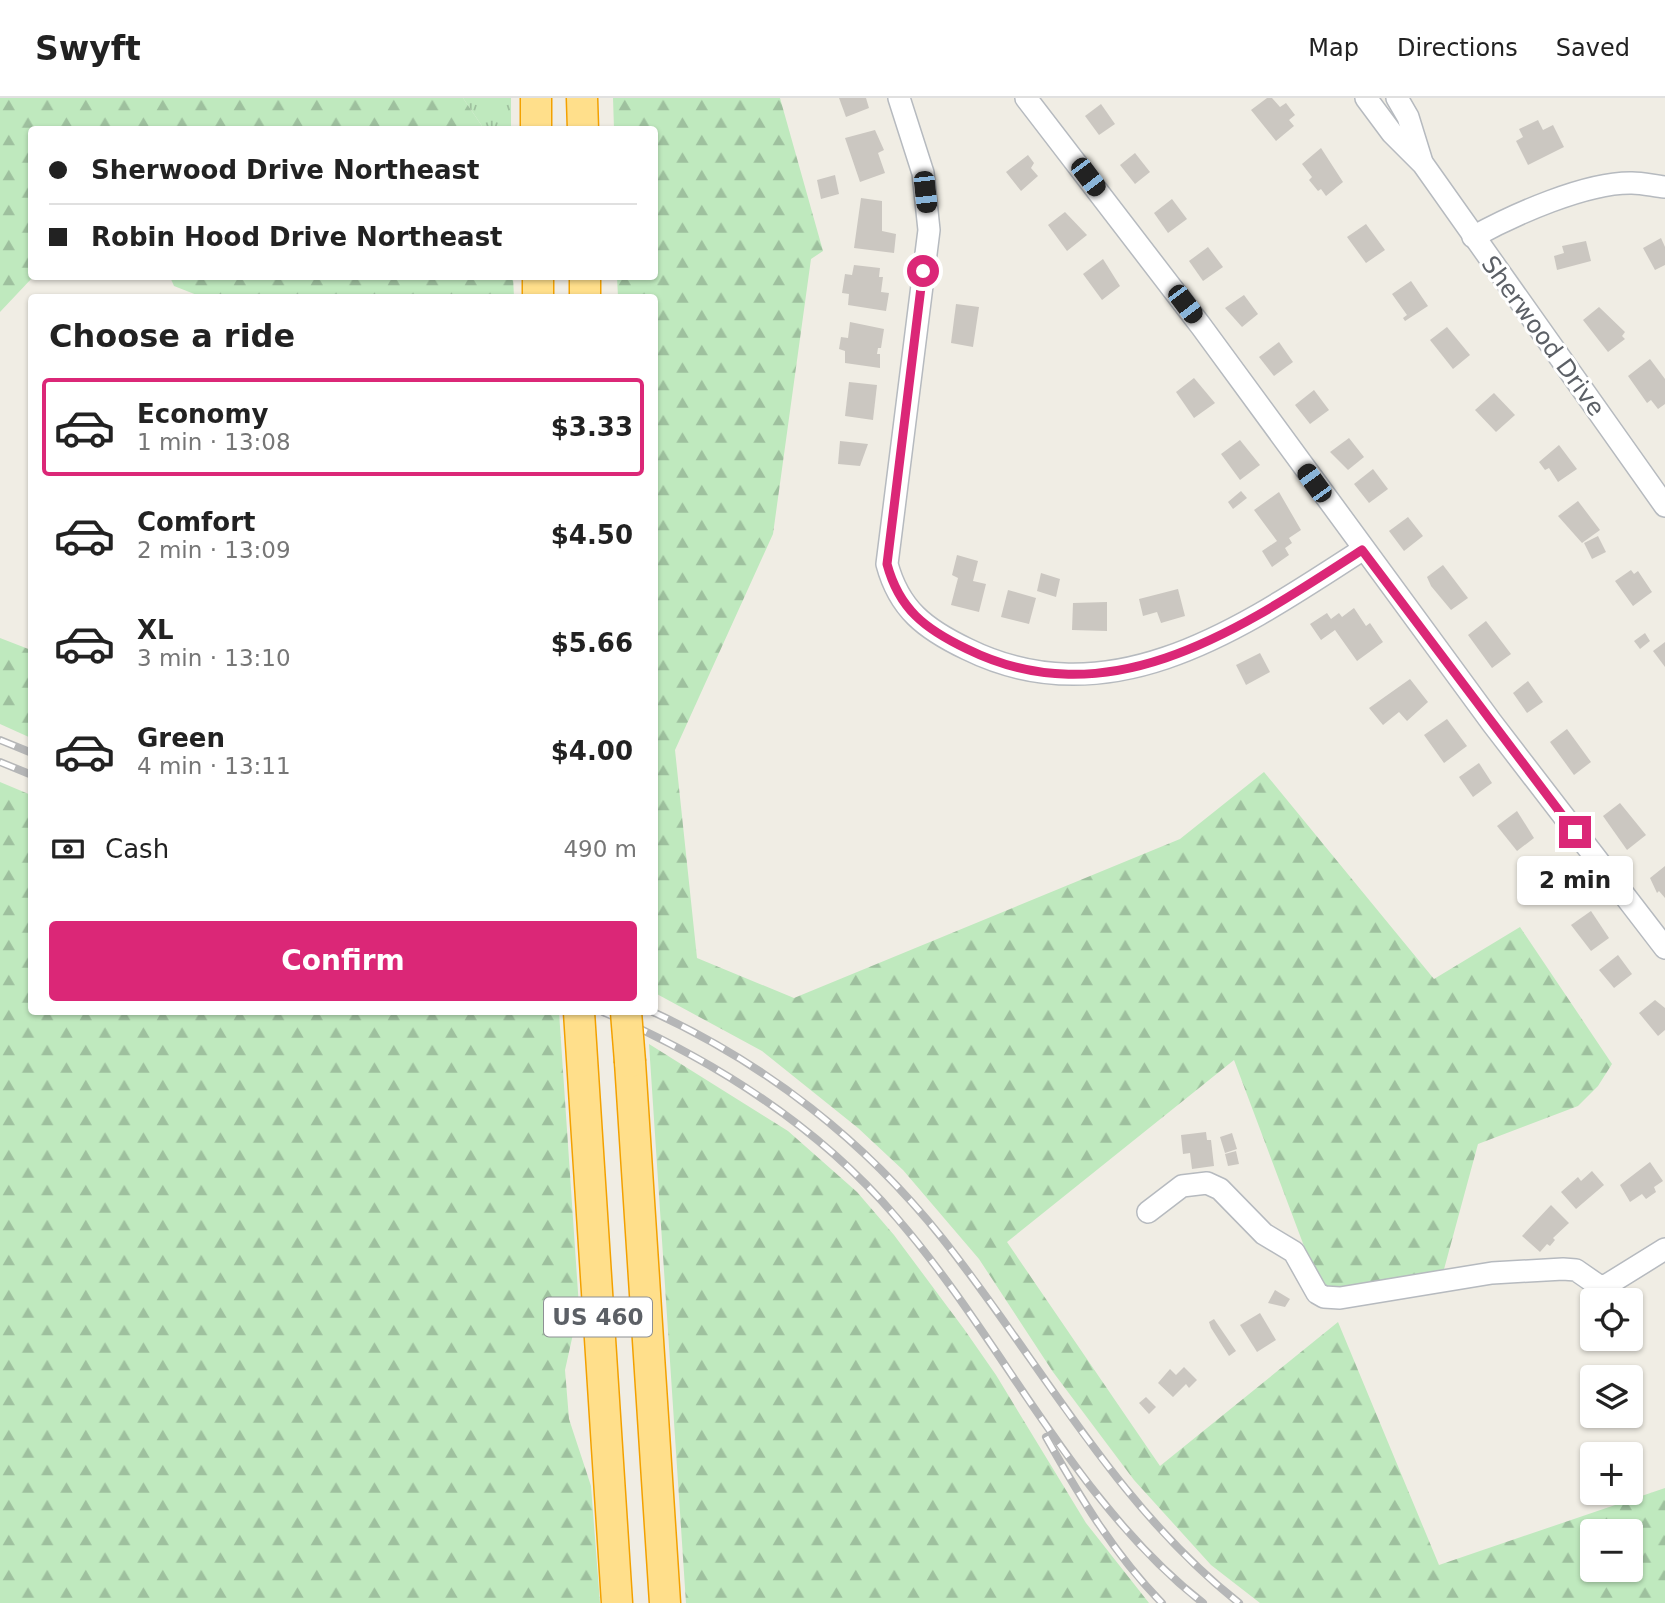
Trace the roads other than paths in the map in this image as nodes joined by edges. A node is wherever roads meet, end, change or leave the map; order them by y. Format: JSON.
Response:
{"nodes":[{"id":1,"x":536,"y":98,"type":"edge"},
{"id":2,"x":582,"y":98,"type":"edge"},
{"id":3,"x":899,"y":98,"type":"edge"},
{"id":4,"x":1026,"y":98,"type":"edge"},
{"id":5,"x":1366,"y":98,"type":"edge"},
{"id":6,"x":1396,"y":98,"type":"edge"},
{"id":7,"x":536,"y":126,"type":"edge"},
{"id":8,"x":583,"y":126,"type":"edge"},
{"id":9,"x":1423,"y":164,"type":"junction"},
{"id":10,"x":1665,"y":187,"type":"edge"},
{"id":11,"x":1473,"y":237,"type":"junction"},
{"id":12,"x":1665,"y":506,"type":"edge"},
{"id":13,"x":1362,"y":550,"type":"junction"},
{"id":14,"x":1665,"y":948,"type":"edge"},
{"id":15,"x":626,"y":1015,"type":"edge"},
{"id":16,"x":579,"y":1021,"type":"edge"},
{"id":17,"x":1148,"y":1212,"type":"dead end"},
{"id":18,"x":1665,"y":1249,"type":"edge"},
{"id":19,"x":617,"y":1603,"type":"edge"},
{"id":20,"x":665,"y":1603,"type":"edge"}],
"edges":[{"from":1,"to":7,"type":"highway"},
{"from":2,"to":8,"type":"highway"},
{"from":3,"to":13,"type":"street"},
{"from":4,"to":13,"type":"street"},
{"from":5,"to":9,"type":"street","name":"Sherwood Drive"},
{"from":6,"to":9,"type":"street","name":"Sherwood Drive"},
{"from":9,"to":11,"type":"street","name":"Sherwood Drive"},
{"from":10,"to":11,"type":"street"},
{"from":11,"to":12,"type":"street","name":"Sherwood Drive"},
{"from":13,"to":14,"type":"street"},
{"from":15,"to":20,"type":"highway","number":"US 460","bridge":true},
{"from":16,"to":19,"type":"highway","number":"US 460"},
{"from":17,"to":18,"type":"street"}]}
